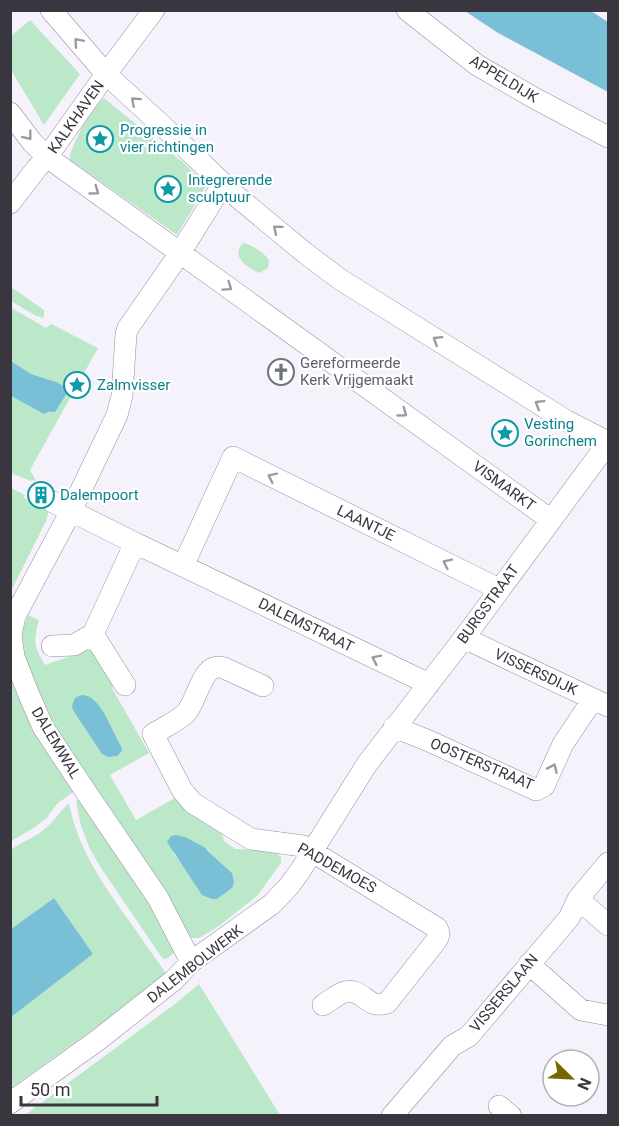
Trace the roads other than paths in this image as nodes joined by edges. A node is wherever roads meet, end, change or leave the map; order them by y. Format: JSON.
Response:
{"nodes":[{"id":1,"x":51,"y":10,"type":"edge"},
{"id":2,"x":154,"y":10,"type":"edge"},
{"id":3,"x":407,"y":10,"type":"edge"},
{"id":4,"x":106,"y":74,"type":"junction"},
{"id":5,"x":10,"y":113,"type":"edge"},
{"id":6,"x":609,"y":137,"type":"edge"},
{"id":7,"x":47,"y":157,"type":"junction"},
{"id":8,"x":223,"y":184,"type":"junction"},
{"id":9,"x":10,"y":203,"type":"edge"},
{"id":10,"x":180,"y":253,"type":"junction"},
{"id":11,"x":609,"y":442,"type":"edge"},
{"id":12,"x":457,"y":452,"type":"joint"},
{"id":13,"x":62,"y":507,"type":"junction"},
{"id":14,"x":551,"y":520,"type":"junction"},
{"id":15,"x":135,"y":543,"type":"junction"},
{"id":16,"x":183,"y":566,"type":"junction"},
{"id":17,"x":499,"y":589,"type":"junction"},
{"id":18,"x":93,"y":634,"type":"junction"},
{"id":19,"x":464,"y":638,"type":"junction"},
{"id":20,"x":52,"y":645,"type":"dead end"},
{"id":21,"x":429,"y":684,"type":"junction"},
{"id":22,"x":125,"y":685,"type":"dead end"},
{"id":23,"x":263,"y":686,"type":"dead end"},
{"id":24,"x":601,"y":703,"type":"edge"},
{"id":25,"x":394,"y":727,"type":"junction"},
{"id":26,"x":367,"y":764,"type":"joint"},
{"id":27,"x":312,"y":851,"type":"junction"},
{"id":28,"x":609,"y":863,"type":"edge"},
{"id":29,"x":578,"y":899,"type":"junction"},
{"id":30,"x":609,"y":925,"type":"edge"},
{"id":31,"x":191,"y":962,"type":"junction"},
{"id":32,"x":529,"y":964,"type":"junction"},
{"id":33,"x":323,"y":1005,"type":"dead end"},
{"id":34,"x":609,"y":1015,"type":"edge"},
{"id":35,"x":10,"y":1103,"type":"edge"},
{"id":36,"x":392,"y":1116,"type":"edge"}],
"edges":[{"from":4,"to":1,"type":"street","one_way":true},
{"from":2,"to":4,"type":"street"},
{"from":3,"to":6,"type":"street","name":"APPELDIJK"},
{"from":4,"to":7,"type":"street","name":"KALKHAVEN"},
{"from":8,"to":4,"type":"street","name":"KALKHAVEN","one_way":true},
{"from":5,"to":7,"type":"street","one_way":true},
{"from":7,"to":9,"type":"street"},
{"from":7,"to":10,"type":"street","name":"KALKHAVEN","one_way":true},
{"from":8,"to":10,"type":"street"},
{"from":11,"to":8,"type":"street","name":"KALKHAVEN","one_way":true},
{"from":10,"to":12,"type":"street","name":"KALKHAVEN","one_way":true},
{"from":10,"to":13,"type":"street","name":"DALEMWAL"},
{"from":11,"to":14,"type":"street","name":"BURGSTRAAT"},
{"from":12,"to":14,"type":"street","name":"VISMARKT"},
{"from":13,"to":15,"type":"street","name":"DALEMSTRAAT"},
{"from":13,"to":31,"type":"street","name":"DALEMWAL"},
{"from":14,"to":17,"type":"street","name":"BURGSTRAAT"},
{"from":15,"to":16,"type":"street","name":"DALEMSTRAAT"},
{"from":15,"to":18,"type":"street"},
{"from":17,"to":16,"type":"street","name":"LAANTJE","one_way":true},
{"from":21,"to":16,"type":"street","name":"DALEMSTRAAT","one_way":true},
{"from":17,"to":19,"type":"street","name":"BURGSTRAAT"},
{"from":18,"to":20,"type":"street"},
{"from":18,"to":22,"type":"street"},
{"from":19,"to":21,"type":"street","name":"BURGSTRAAT"},
{"from":19,"to":24,"type":"street","name":"VISSERSDIJK"},
{"from":21,"to":25,"type":"street","name":"BURGSTRAAT"},
{"from":23,"to":27,"type":"street","name":"PADDEMOES"},
{"from":25,"to":24,"type":"street","name":"OOSTERSTRAAT","one_way":true},
{"from":25,"to":26,"type":"street","name":"BURGSTRAAT"},
{"from":26,"to":27,"type":"street","name":"DALEMBOLWERK"},
{"from":27,"to":31,"type":"street","name":"DALEMBOLWERK"},
{"from":27,"to":33,"type":"street","name":"PADDEMOES"},
{"from":28,"to":29,"type":"street","name":"VISSERSLAAN"},
{"from":29,"to":30,"type":"street"},
{"from":29,"to":32,"type":"street","name":"VISSERSLAAN"},
{"from":31,"to":35,"type":"street","name":"DALEMBOLWERK"},
{"from":32,"to":34,"type":"street"},
{"from":32,"to":36,"type":"street","name":"VISSERSLAAN"}]}
